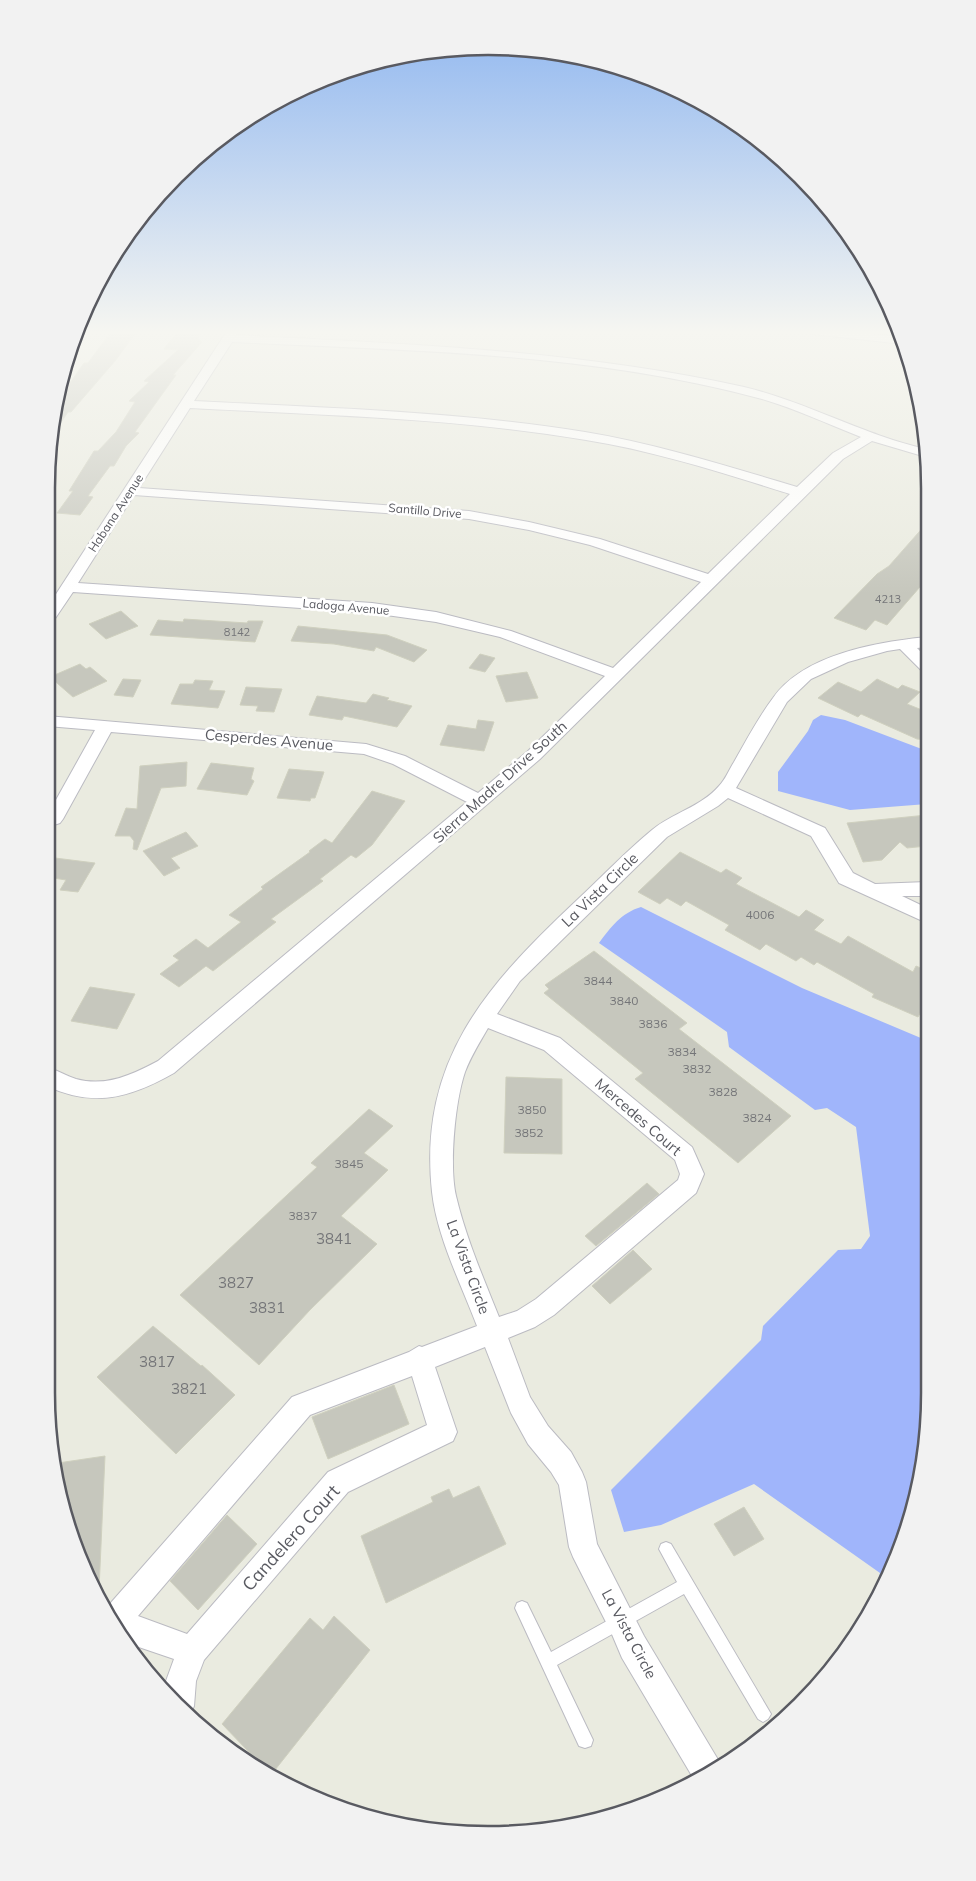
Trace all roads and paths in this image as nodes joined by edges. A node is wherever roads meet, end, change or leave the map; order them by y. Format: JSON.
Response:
{"nodes":[{"id":1,"x":177,"y":419,"type":"edge"},
{"id":2,"x":428,"y":419,"type":"edge"},
{"id":3,"x":826,"y":419,"type":"edge"},
{"id":4,"x":872,"y":436,"type":"junction"},
{"id":5,"x":919,"y":451,"type":"edge"},
{"id":6,"x":131,"y":490,"type":"junction"},
{"id":7,"x":799,"y":492,"type":"junction"},
{"id":8,"x":711,"y":580,"type":"junction"},
{"id":9,"x":68,"y":587,"type":"junction"},
{"id":10,"x":55,"y":607,"type":"edge"},
{"id":11,"x":921,"y":642,"type":"edge"},
{"id":12,"x":904,"y":644,"type":"junction"},
{"id":13,"x":921,"y":660,"type":"edge"},
{"id":14,"x":615,"y":674,"type":"junction"},
{"id":15,"x":55,"y":722,"type":"edge"},
{"id":16,"x":105,"y":727,"type":"junction"},
{"id":17,"x":726,"y":790,"type":"junction"},
{"id":18,"x":480,"y":802,"type":"junction"},
{"id":19,"x":55,"y":818,"type":"edge"},
{"id":20,"x":921,"y":889,"type":"edge"},
{"id":21,"x":872,"y":890,"type":"junction"},
{"id":22,"x":921,"y":913,"type":"edge"},
{"id":23,"x":483,"y":1017,"type":"junction"},
{"id":24,"x":55,"y":1080,"type":"edge"},
{"id":25,"x":493,"y":1332,"type":"junction"},
{"id":26,"x":419,"y":1358,"type":"junction"},
{"id":27,"x":666,"y":1549,"type":"dead end"},
{"id":28,"x":687,"y":1584,"type":"junction"},
{"id":29,"x":522,"y":1608,"type":"dead end"},
{"id":30,"x":117,"y":1617,"type":"edge"},
{"id":31,"x":622,"y":1620,"type":"junction"},
{"id":32,"x":123,"y":1626,"type":"edge"},
{"id":33,"x":192,"y":1651,"type":"junction"},
{"id":34,"x":548,"y":1662,"type":"junction"},
{"id":35,"x":180,"y":1697,"type":"edge"},
{"id":36,"x":764,"y":1714,"type":"dead end"},
{"id":37,"x":585,"y":1740,"type":"dead end"},
{"id":38,"x":705,"y":1767,"type":"edge"}],
"edges":[{"from":1,"to":6,"type":"street","name":"Habana Avenue"},
{"from":2,"to":7,"type":"street"},
{"from":3,"to":4,"type":"street"},
{"from":4,"to":5,"type":"street"},
{"from":4,"to":7,"type":"street","name":"Sierra Madre Drive South"},
{"from":6,"to":8,"type":"street","name":"Santillo Drive"},
{"from":6,"to":9,"type":"street","name":"Habana Avenue"},
{"from":7,"to":8,"type":"street","name":"Sierra Madre Drive South"},
{"from":8,"to":14,"type":"street","name":"Sierra Madre Drive South"},
{"from":9,"to":10,"type":"street","name":"Habana Avenue"},
{"from":9,"to":14,"type":"street","name":"Ladoga Avenue"},
{"from":11,"to":12,"type":"street","name":"La Vista Circle"},
{"from":12,"to":13,"type":"street"},
{"from":12,"to":17,"type":"street","name":"La Vista Circle"},
{"from":14,"to":18,"type":"street","name":"Sierra Madre Drive South"},
{"from":15,"to":16,"type":"street","name":"Cesperdes Avenue"},
{"from":16,"to":18,"type":"street","name":"Cesperdes Avenue"},
{"from":16,"to":19,"type":"street"},
{"from":17,"to":21,"type":"street"},
{"from":17,"to":23,"type":"street","name":"La Vista Circle"},
{"from":18,"to":24,"type":"street","name":"Sierra Madre Drive South"},
{"from":20,"to":21,"type":"street"},
{"from":21,"to":22,"type":"street"},
{"from":23,"to":25,"type":"street","name":"La Vista Circle"},
{"from":23,"to":25,"type":"street","name":"Mercedes Court"},
{"from":25,"to":26,"type":"street"},
{"from":25,"to":31,"type":"street","name":"La Vista Circle"},
{"from":26,"to":30,"type":"street"},
{"from":26,"to":33,"type":"street","name":"Candelero Court"},
{"from":27,"to":28,"type":"lane"},
{"from":28,"to":31,"type":"lane"},
{"from":28,"to":36,"type":"lane"},
{"from":29,"to":34,"type":"lane"},
{"from":31,"to":34,"type":"lane"},
{"from":31,"to":38,"type":"street","name":"La Vista Circle"},
{"from":32,"to":33,"type":"street"},
{"from":33,"to":35,"type":"street","name":"Candelero Court"},
{"from":34,"to":37,"type":"lane"}]}
